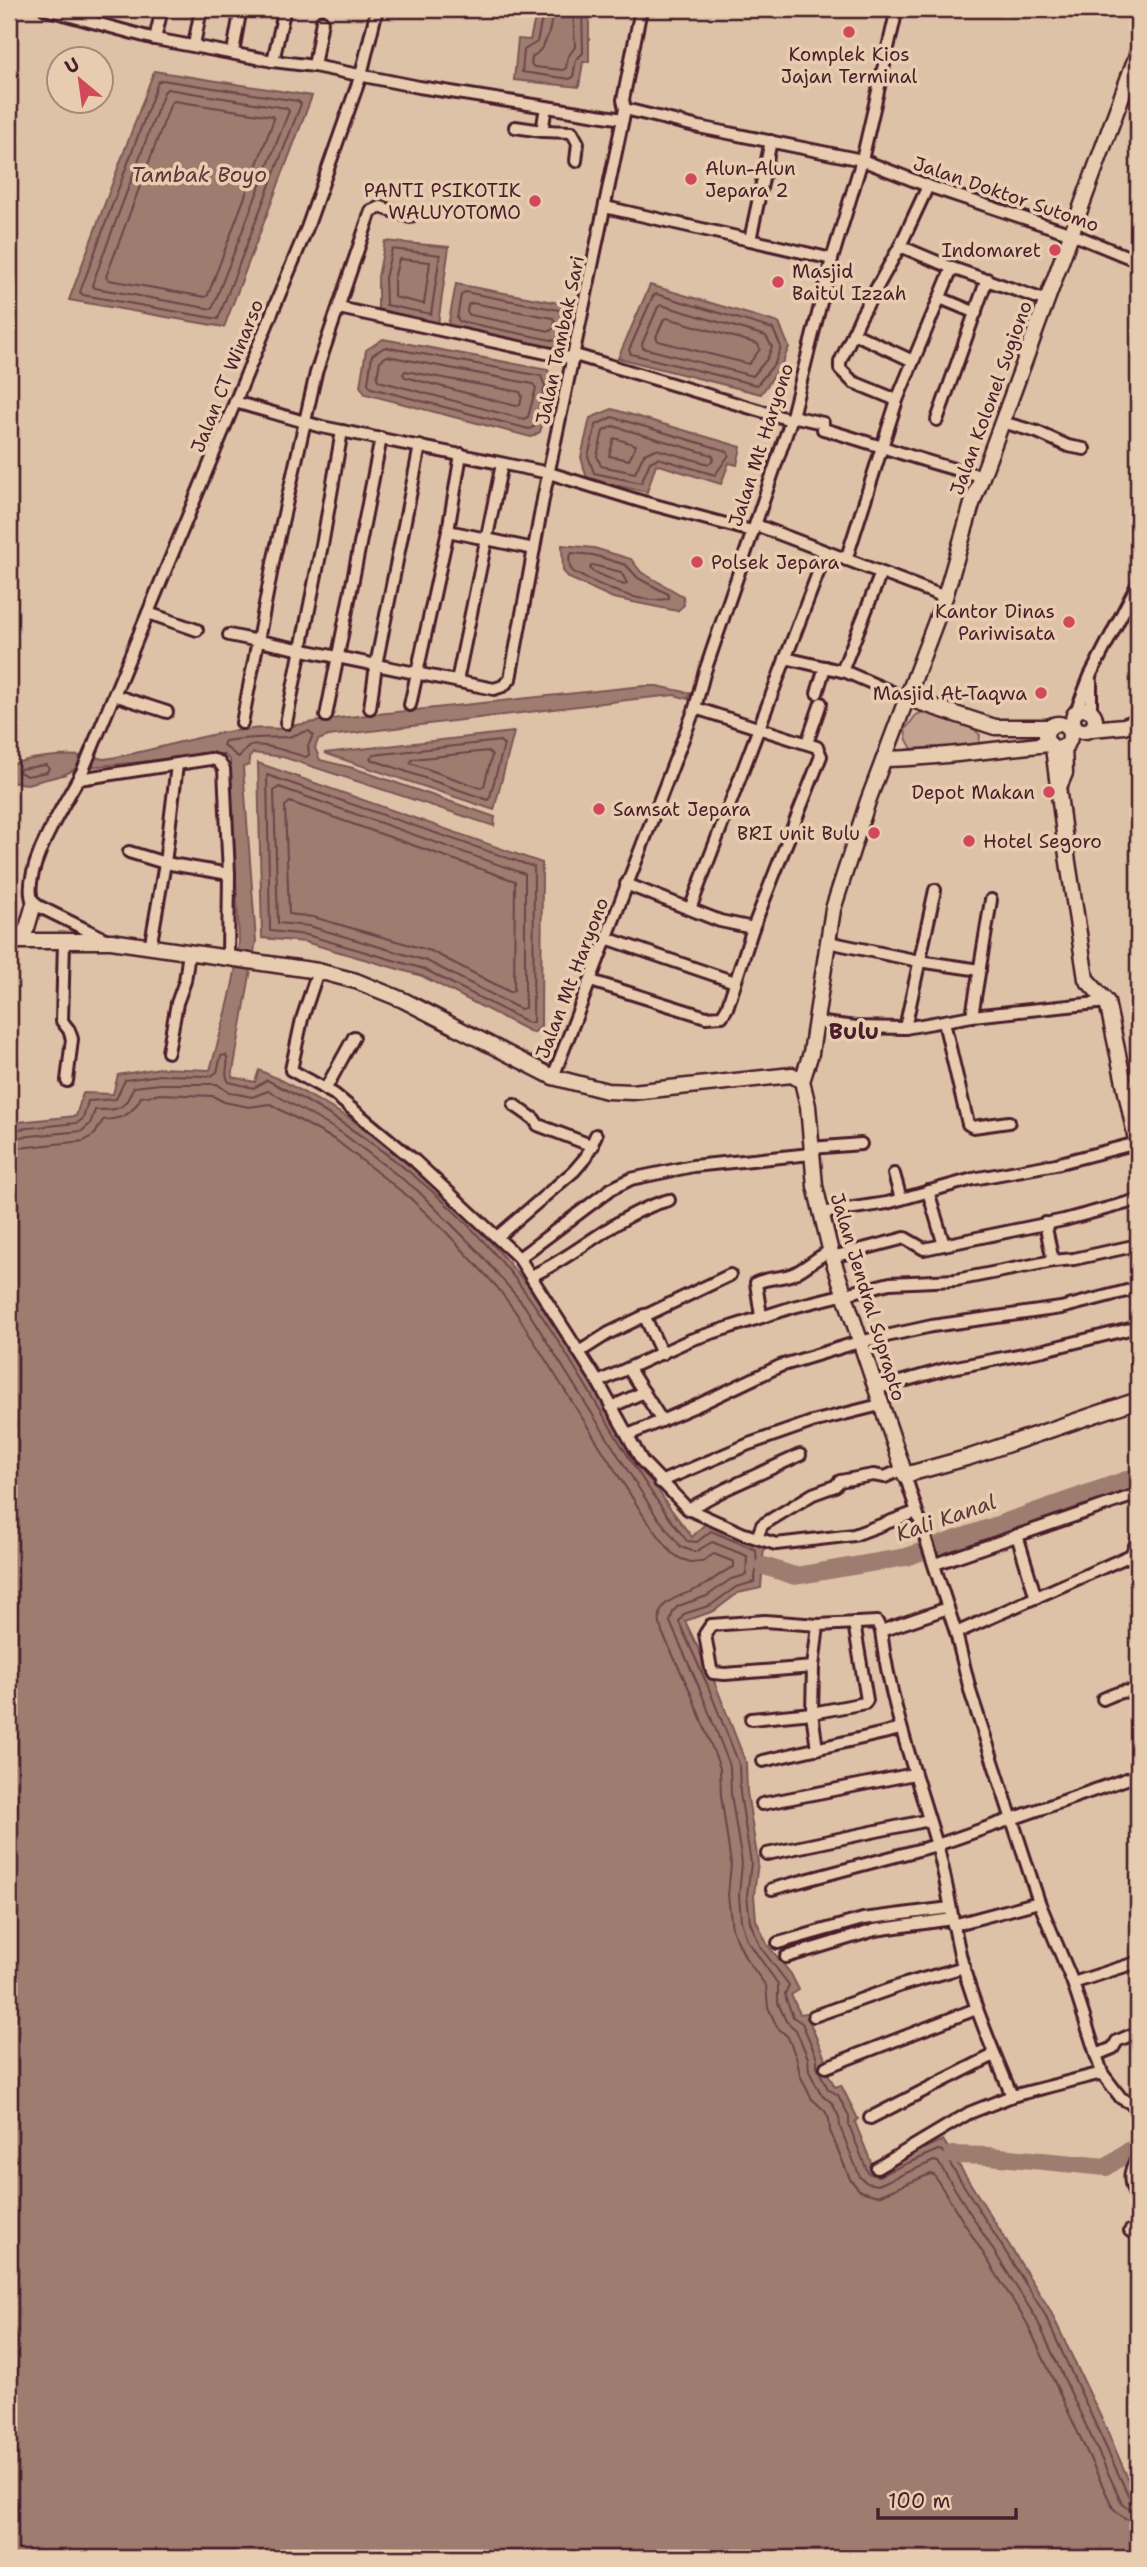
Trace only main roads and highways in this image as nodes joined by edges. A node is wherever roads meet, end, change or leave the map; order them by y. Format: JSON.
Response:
{"nodes":[{"id":1,"x":1138,"y":52,"type":"edge"},
{"id":2,"x":906,"y":698,"type":"junction"},
{"id":3,"x":1084,"y":713,"type":"junction"},
{"id":4,"x":1137,"y":721,"type":"edge"},
{"id":5,"x":1054,"y":726,"type":"junction"},
{"id":6,"x":995,"y":727,"type":"junction"},
{"id":7,"x":1068,"y":739,"type":"junction"},
{"id":8,"x":996,"y":749,"type":"junction"},
{"id":9,"x":884,"y":759,"type":"junction"},
{"id":10,"x":34,"y":904,"type":"road end"},
{"id":11,"x":14,"y":942,"type":"edge"},
{"id":12,"x":802,"y":1081,"type":"junction"},
{"id":13,"x":1138,"y":1146,"type":"edge"},
{"id":14,"x":1138,"y":1401,"type":"edge"}],
"edges":[{"from":1,"to":2,"type":"main road","name":"Jalan Kolonel Sugiono"},
{"from":2,"to":6,"type":"main road"},
{"from":2,"to":9,"type":"main road","name":"Jalan Kolonel Sugiono"},
{"from":3,"to":4,"type":"main road"},
{"from":3,"to":5,"type":"main road"},
{"from":3,"to":7,"type":"main road"},
{"from":3,"to":7,"type":"main road"},
{"from":4,"to":7,"type":"main road"},
{"from":5,"to":6,"type":"main road"},
{"from":5,"to":7,"type":"main road"},
{"from":5,"to":7,"type":"main road"},
{"from":6,"to":8,"type":"main road"},
{"from":7,"to":8,"type":"main road"},
{"from":7,"to":13,"type":"main road"},
{"from":8,"to":9,"type":"main road"},
{"from":9,"to":12,"type":"main road","name":"Jalan Kolonel Sugiono"},
{"from":10,"to":11,"type":"main road"},
{"from":11,"to":12,"type":"main road"},
{"from":12,"to":14,"type":"main road","name":"Jalan Jendral Suprapto"}]}
